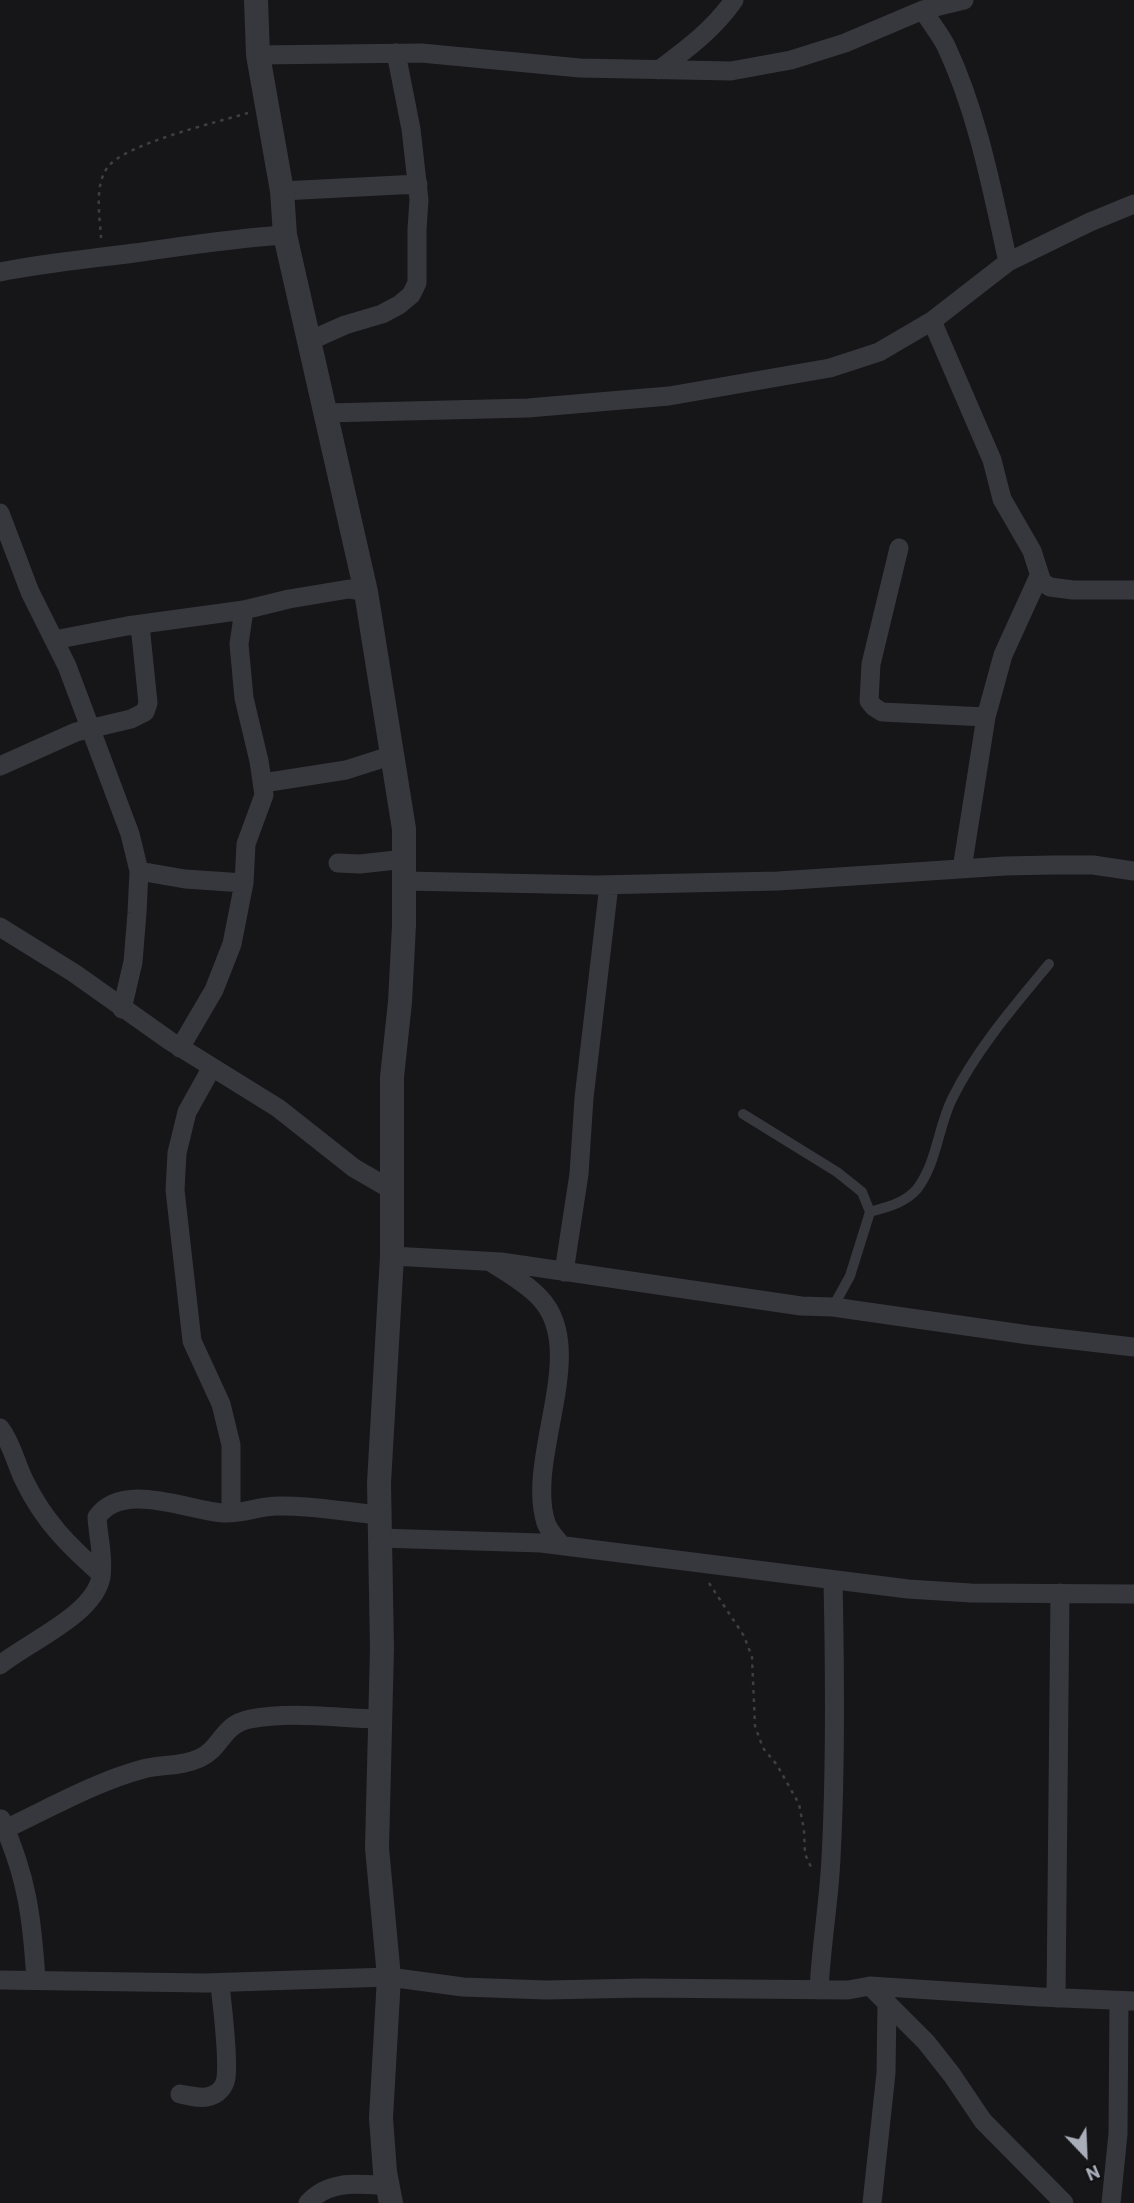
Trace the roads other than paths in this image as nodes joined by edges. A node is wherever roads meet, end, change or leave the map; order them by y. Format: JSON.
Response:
{"nodes":[{"id":1,"x":256,"y":0,"type":"edge"},
{"id":2,"x":734,"y":0,"type":"edge"},
{"id":3,"x":964,"y":0,"type":"edge"},
{"id":4,"x":923,"y":10,"type":"junction"},
{"id":5,"x":396,"y":53,"type":"junction"},
{"id":6,"x":258,"y":55,"type":"junction"},
{"id":7,"x":659,"y":70,"type":"junction"},
{"id":8,"x":418,"y":184,"type":"junction"},
{"id":9,"x":282,"y":191,"type":"junction"},
{"id":10,"x":1134,"y":204,"type":"edge"},
{"id":11,"x":285,"y":235,"type":"junction"},
{"id":12,"x":1008,"y":262,"type":"junction"},
{"id":13,"x":0,"y":272,"type":"edge"},
{"id":14,"x":932,"y":321,"type":"junction"},
{"id":15,"x":309,"y":341,"type":"junction"},
{"id":16,"x":326,"y":414,"type":"junction"},
{"id":17,"x":0,"y":513,"type":"edge"},
{"id":18,"x":899,"y":548,"type":"dead end"},
{"id":19,"x":1039,"y":576,"type":"junction"},
{"id":20,"x":1134,"y":590,"type":"edge"},
{"id":21,"x":366,"y":592,"type":"junction"},
{"id":22,"x":244,"y":610,"type":"junction"},
{"id":23,"x":140,"y":625,"type":"junction"},
{"id":24,"x":54,"y":640,"type":"junction"},
{"id":25,"x":986,"y":717,"type":"junction"},
{"id":26,"x":90,"y":727,"type":"junction"},
{"id":27,"x":393,"y":755,"type":"junction"},
{"id":28,"x":0,"y":766,"type":"edge"},
{"id":29,"x":263,"y":783,"type":"junction"},
{"id":30,"x":338,"y":863,"type":"dead end"},
{"id":31,"x":962,"y":869,"type":"junction"},
{"id":32,"x":405,"y":870,"type":"junction"},
{"id":33,"x":139,"y":871,"type":"junction"},
{"id":34,"x":1134,"y":871,"type":"edge"},
{"id":35,"x":244,"y":883,"type":"junction"},
{"id":36,"x":608,"y":885,"type":"junction"},
{"id":37,"x":3,"y":935,"type":"edge"},
{"id":38,"x":1049,"y":964,"type":"dead end"},
{"id":39,"x":122,"y":1009,"type":"junction"},
{"id":40,"x":180,"y":1048,"type":"junction"},
{"id":41,"x":211,"y":1069,"type":"junction"},
{"id":42,"x":743,"y":1114,"type":"dead end"},
{"id":43,"x":392,"y":1190,"type":"junction"},
{"id":44,"x":870,"y":1212,"type":"junction"},
{"id":45,"x":392,"y":1256,"type":"junction"},
{"id":46,"x":490,"y":1261,"type":"junction"},
{"id":47,"x":564,"y":1272,"type":"junction"},
{"id":48,"x":833,"y":1307,"type":"junction"},
{"id":49,"x":1134,"y":1347,"type":"edge"},
{"id":50,"x":0,"y":1428,"type":"edge"},
{"id":51,"x":231,"y":1512,"type":"junction"},
{"id":52,"x":379,"y":1527,"type":"junction"},
{"id":53,"x":561,"y":1545,"type":"junction"},
{"id":54,"x":101,"y":1574,"type":"junction"},
{"id":55,"x":833,"y":1581,"type":"junction"},
{"id":56,"x":1060,"y":1593,"type":"junction"},
{"id":57,"x":1134,"y":1594,"type":"edge"},
{"id":58,"x":0,"y":1665,"type":"edge"},
{"id":59,"x":378,"y":1719,"type":"junction"},
{"id":60,"x":2,"y":1824,"type":"edge"},
{"id":61,"x":3,"y":1976,"type":"edge"},
{"id":62,"x":389,"y":1977,"type":"junction"},
{"id":63,"x":36,"y":1980,"type":"junction"},
{"id":64,"x":220,"y":1983,"type":"junction"},
{"id":65,"x":870,"y":1986,"type":"junction"},
{"id":66,"x":818,"y":1990,"type":"junction"},
{"id":67,"x":1056,"y":1998,"type":"junction"},
{"id":68,"x":1126,"y":2001,"type":"edge"},
{"id":69,"x":887,"y":2004,"type":"junction"},
{"id":70,"x":180,"y":2094,"type":"dead end"},
{"id":71,"x":389,"y":2195,"type":"edge"},
{"id":72,"x":308,"y":2203,"type":"edge"},
{"id":73,"x":872,"y":2203,"type":"edge"},
{"id":74,"x":1064,"y":2203,"type":"edge"},
{"id":75,"x":1111,"y":2203,"type":"edge"}],
"edges":[{"from":1,"to":6,"type":"street"},
{"from":2,"to":7,"type":"street"},
{"from":3,"to":4,"type":"street"},
{"from":4,"to":7,"type":"street"},
{"from":4,"to":12,"type":"street"},
{"from":5,"to":6,"type":"street"},
{"from":5,"to":7,"type":"street"},
{"from":5,"to":8,"type":"street"},
{"from":6,"to":9,"type":"street"},
{"from":8,"to":9,"type":"street"},
{"from":8,"to":15,"type":"street"},
{"from":9,"to":11,"type":"street"},
{"from":10,"to":12,"type":"street"},
{"from":11,"to":13,"type":"street"},
{"from":11,"to":15,"type":"street"},
{"from":12,"to":14,"type":"street"},
{"from":14,"to":16,"type":"street"},
{"from":14,"to":19,"type":"street"},
{"from":15,"to":16,"type":"street"},
{"from":16,"to":21,"type":"street"},
{"from":17,"to":24,"type":"street"},
{"from":18,"to":25,"type":"street"},
{"from":19,"to":20,"type":"street"},
{"from":19,"to":25,"type":"street"},
{"from":21,"to":22,"type":"street"},
{"from":21,"to":27,"type":"street"},
{"from":22,"to":23,"type":"street"},
{"from":22,"to":29,"type":"street"},
{"from":23,"to":24,"type":"street"},
{"from":23,"to":26,"type":"street"},
{"from":24,"to":26,"type":"street"},
{"from":25,"to":31,"type":"street"},
{"from":26,"to":28,"type":"street"},
{"from":26,"to":33,"type":"street"},
{"from":27,"to":29,"type":"street"},
{"from":27,"to":32,"type":"street"},
{"from":29,"to":35,"type":"street"},
{"from":30,"to":32,"type":"street"},
{"from":31,"to":34,"type":"street"},
{"from":31,"to":36,"type":"street"},
{"from":32,"to":36,"type":"street"},
{"from":32,"to":43,"type":"street"},
{"from":33,"to":35,"type":"street"},
{"from":33,"to":39,"type":"street"},
{"from":35,"to":40,"type":"street"},
{"from":36,"to":47,"type":"street"},
{"from":37,"to":39,"type":"street"},
{"from":38,"to":44,"type":"lane"},
{"from":39,"to":40,"type":"street"},
{"from":40,"to":41,"type":"street"},
{"from":41,"to":43,"type":"street"},
{"from":41,"to":51,"type":"street"},
{"from":42,"to":44,"type":"lane"},
{"from":43,"to":45,"type":"street"},
{"from":44,"to":48,"type":"lane"},
{"from":45,"to":46,"type":"street"},
{"from":45,"to":52,"type":"street"},
{"from":46,"to":47,"type":"street"},
{"from":46,"to":53,"type":"street"},
{"from":47,"to":48,"type":"street"},
{"from":48,"to":49,"type":"street"},
{"from":50,"to":54,"type":"street"},
{"from":51,"to":52,"type":"street"},
{"from":51,"to":54,"type":"street"},
{"from":52,"to":53,"type":"street"},
{"from":52,"to":59,"type":"street"},
{"from":53,"to":55,"type":"street"},
{"from":54,"to":58,"type":"street"},
{"from":55,"to":56,"type":"street"},
{"from":55,"to":66,"type":"street"},
{"from":56,"to":57,"type":"street"},
{"from":56,"to":67,"type":"street"},
{"from":59,"to":60,"type":"street"},
{"from":59,"to":62,"type":"street"},
{"from":60,"to":63,"type":"street"},
{"from":61,"to":63,"type":"street"},
{"from":62,"to":64,"type":"street"},
{"from":62,"to":66,"type":"street"},
{"from":62,"to":71,"type":"street"},
{"from":63,"to":64,"type":"street"},
{"from":64,"to":70,"type":"street"},
{"from":65,"to":66,"type":"street"},
{"from":65,"to":67,"type":"street"},
{"from":65,"to":69,"type":"street"},
{"from":67,"to":68,"type":"street"},
{"from":68,"to":75,"type":"street"},
{"from":69,"to":73,"type":"street"},
{"from":69,"to":74,"type":"street"},
{"from":71,"to":72,"type":"street"}]}
